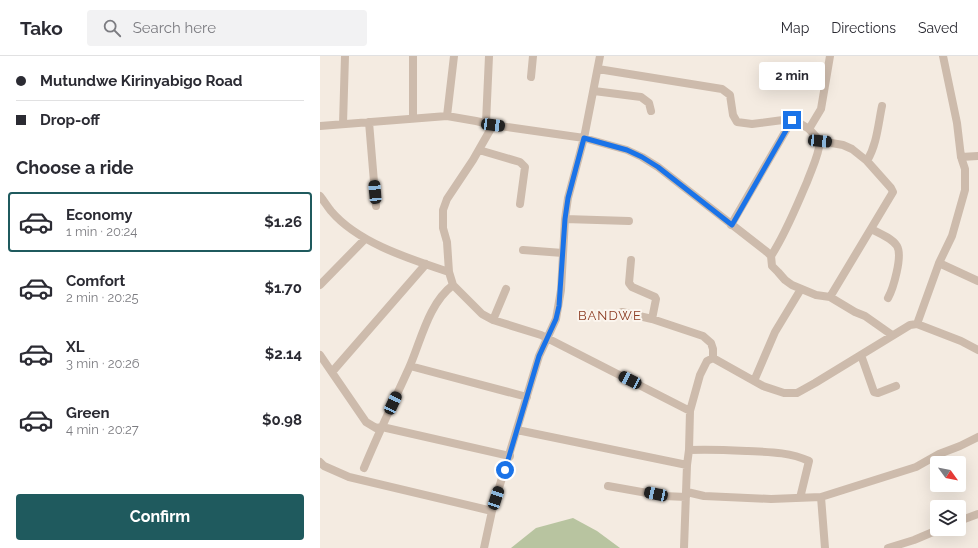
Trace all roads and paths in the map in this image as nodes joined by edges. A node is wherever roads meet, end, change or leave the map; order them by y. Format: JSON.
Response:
{"nodes":[{"id":1,"x":345,"y":56,"type":"edge"},
{"id":2,"x":413,"y":56,"type":"edge"},
{"id":3,"x":454,"y":56,"type":"edge"},
{"id":4,"x":489,"y":56,"type":"edge"},
{"id":5,"x":533,"y":56,"type":"edge"},
{"id":6,"x":600,"y":56,"type":"edge"},
{"id":7,"x":830,"y":56,"type":"edge"},
{"id":8,"x":943,"y":56,"type":"edge"},
{"id":9,"x":598,"y":69,"type":"junction"},
{"id":10,"x":531,"y":77,"type":"dead end"},
{"id":11,"x":594,"y":91,"type":"junction"},
{"id":12,"x":882,"y":106,"type":"dead end"},
{"id":13,"x":651,"y":111,"type":"dead end"},
{"id":14,"x":447,"y":116,"type":"junction"},
{"id":15,"x":413,"y":118,"type":"junction"},
{"id":16,"x":792,"y":120,"type":"junction"},
{"id":17,"x":369,"y":122,"type":"junction"},
{"id":18,"x":344,"y":124,"type":"junction"},
{"id":19,"x":489,"y":124,"type":"junction"},
{"id":20,"x":320,"y":126,"type":"edge"},
{"id":21,"x":809,"y":129,"type":"junction"},
{"id":22,"x":584,"y":138,"type":"junction"},
{"id":23,"x":820,"y":141,"type":"junction"},
{"id":24,"x":479,"y":150,"type":"junction"},
{"id":25,"x":978,"y":156,"type":"edge"},
{"id":26,"x":961,"y":157,"type":"junction"},
{"id":27,"x":867,"y":161,"type":"junction"},
{"id":28,"x":320,"y":196,"type":"edge"},
{"id":29,"x":520,"y":204,"type":"dead end"},
{"id":30,"x":376,"y":206,"type":"dead end"},
{"id":31,"x":565,"y":219,"type":"junction"},
{"id":32,"x":629,"y":221,"type":"dead end"},
{"id":33,"x":732,"y":225,"type":"junction"},
{"id":34,"x":871,"y":229,"type":"junction"},
{"id":35,"x":365,"y":239,"type":"junction"},
{"id":36,"x":523,"y":250,"type":"dead end"},
{"id":37,"x":562,"y":253,"type":"junction"},
{"id":38,"x":771,"y":256,"type":"junction"},
{"id":39,"x":631,"y":260,"type":"dead end"},
{"id":40,"x":939,"y":263,"type":"junction"},
{"id":41,"x":426,"y":264,"type":"junction"},
{"id":42,"x":449,"y":272,"type":"junction"},
{"id":43,"x":978,"y":281,"type":"edge"},
{"id":44,"x":320,"y":285,"type":"edge"},
{"id":45,"x":453,"y":285,"type":"junction"},
{"id":46,"x":506,"y":288,"type":"dead end"},
{"id":47,"x":801,"y":289,"type":"junction"},
{"id":48,"x":830,"y":297,"type":"junction"},
{"id":49,"x":888,"y":298,"type":"dead end"},
{"id":50,"x":622,"y":312,"type":"dead end"},
{"id":51,"x":652,"y":319,"type":"junction"},
{"id":52,"x":493,"y":320,"type":"junction"},
{"id":53,"x":917,"y":324,"type":"junction"},
{"id":54,"x":892,"y":335,"type":"junction"},
{"id":55,"x":547,"y":338,"type":"junction"},
{"id":56,"x":978,"y":350,"type":"edge"},
{"id":57,"x":320,"y":355,"type":"edge"},
{"id":58,"x":860,"y":355,"type":"junction"},
{"id":59,"x":713,"y":358,"type":"junction"},
{"id":60,"x":410,"y":366,"type":"junction"},
{"id":61,"x":332,"y":372,"type":"junction"},
{"id":62,"x":754,"y":381,"type":"junction"},
{"id":63,"x":896,"y":386,"type":"dead end"},
{"id":64,"x":527,"y":397,"type":"junction"},
{"id":65,"x":690,"y":410,"type":"junction"},
{"id":66,"x":382,"y":427,"type":"junction"},
{"id":67,"x":517,"y":430,"type":"junction"},
{"id":68,"x":978,"y":437,"type":"edge"},
{"id":69,"x":689,"y":450,"type":"junction"},
{"id":70,"x":510,"y":456,"type":"junction"},
{"id":71,"x":320,"y":462,"type":"edge"},
{"id":72,"x":687,"y":465,"type":"junction"},
{"id":73,"x":364,"y":468,"type":"dead end"},
{"id":74,"x":608,"y":486,"type":"dead end"},
{"id":75,"x":686,"y":495,"type":"junction"},
{"id":76,"x":821,"y":497,"type":"junction"},
{"id":77,"x":800,"y":498,"type":"junction"},
{"id":78,"x":492,"y":511,"type":"junction"},
{"id":79,"x":978,"y":514,"type":"edge"},
{"id":80,"x":966,"y":518,"type":"edge"},
{"id":81,"x":930,"y":533,"type":"edge"},
{"id":82,"x":484,"y":548,"type":"edge"},
{"id":83,"x":684,"y":548,"type":"edge"},
{"id":84,"x":825,"y":548,"type":"edge"},
{"id":85,"x":888,"y":548,"type":"edge"}],
"edges":[{"from":1,"to":18,"type":"street"},
{"from":2,"to":15,"type":"street"},
{"from":3,"to":14,"type":"street"},
{"from":4,"to":19,"type":"street"},
{"from":5,"to":10,"type":"street"},
{"from":6,"to":9,"type":"street"},
{"from":7,"to":21,"type":"street"},
{"from":8,"to":26,"type":"street"},
{"from":9,"to":11,"type":"street"},
{"from":9,"to":16,"type":"street"},
{"from":11,"to":13,"type":"street"},
{"from":11,"to":22,"type":"street"},
{"from":12,"to":27,"type":"street"},
{"from":14,"to":15,"type":"street"},
{"from":14,"to":19,"type":"street"},
{"from":15,"to":17,"type":"street"},
{"from":16,"to":21,"type":"street"},
{"from":16,"to":33,"type":"street"},
{"from":17,"to":18,"type":"street"},
{"from":17,"to":30,"type":"street"},
{"from":18,"to":20,"type":"street"},
{"from":19,"to":22,"type":"street"},
{"from":19,"to":24,"type":"street"},
{"from":21,"to":23,"type":"street"},
{"from":22,"to":31,"type":"street"},
{"from":22,"to":33,"type":"street"},
{"from":23,"to":27,"type":"street"},
{"from":23,"to":38,"type":"street"},
{"from":24,"to":29,"type":"street"},
{"from":24,"to":42,"type":"street"},
{"from":25,"to":26,"type":"street"},
{"from":26,"to":40,"type":"street"},
{"from":27,"to":34,"type":"street"},
{"from":28,"to":35,"type":"street"},
{"from":31,"to":32,"type":"street"},
{"from":31,"to":37,"type":"street"},
{"from":33,"to":38,"type":"street"},
{"from":34,"to":48,"type":"street"},
{"from":34,"to":49,"type":"street"},
{"from":35,"to":41,"type":"street"},
{"from":35,"to":44,"type":"street"},
{"from":36,"to":37,"type":"street"},
{"from":37,"to":55,"type":"street"},
{"from":38,"to":47,"type":"street"},
{"from":39,"to":51,"type":"street"},
{"from":40,"to":43,"type":"street"},
{"from":40,"to":53,"type":"street"},
{"from":41,"to":42,"type":"street"},
{"from":41,"to":61,"type":"street"},
{"from":42,"to":45,"type":"street"},
{"from":45,"to":52,"type":"street"},
{"from":45,"to":60,"type":"street"},
{"from":46,"to":52,"type":"street"},
{"from":47,"to":48,"type":"street"},
{"from":47,"to":62,"type":"street"},
{"from":48,"to":54,"type":"street"},
{"from":50,"to":51,"type":"street"},
{"from":51,"to":59,"type":"street"},
{"from":52,"to":55,"type":"street"},
{"from":53,"to":54,"type":"street"},
{"from":53,"to":56,"type":"street"},
{"from":54,"to":58,"type":"street"},
{"from":55,"to":64,"type":"street"},
{"from":55,"to":65,"type":"street"},
{"from":57,"to":61,"type":"street"},
{"from":58,"to":62,"type":"street"},
{"from":58,"to":63,"type":"street"},
{"from":59,"to":62,"type":"street"},
{"from":59,"to":65,"type":"street"},
{"from":60,"to":64,"type":"street"},
{"from":60,"to":66,"type":"street"},
{"from":61,"to":66,"type":"street"},
{"from":64,"to":67,"type":"street"},
{"from":65,"to":69,"type":"street"},
{"from":66,"to":70,"type":"street"},
{"from":66,"to":73,"type":"street"},
{"from":67,"to":70,"type":"street"},
{"from":67,"to":72,"type":"street"},
{"from":68,"to":76,"type":"street"},
{"from":69,"to":72,"type":"street"},
{"from":69,"to":77,"type":"street"},
{"from":70,"to":78,"type":"street"},
{"from":71,"to":78,"type":"street"},
{"from":72,"to":75,"type":"street"},
{"from":74,"to":75,"type":"street"},
{"from":75,"to":77,"type":"street"},
{"from":75,"to":83,"type":"street"},
{"from":76,"to":77,"type":"street"},
{"from":76,"to":84,"type":"street"},
{"from":78,"to":82,"type":"street"},
{"from":79,"to":80,"type":"street"},
{"from":81,"to":85,"type":"street"}]}
